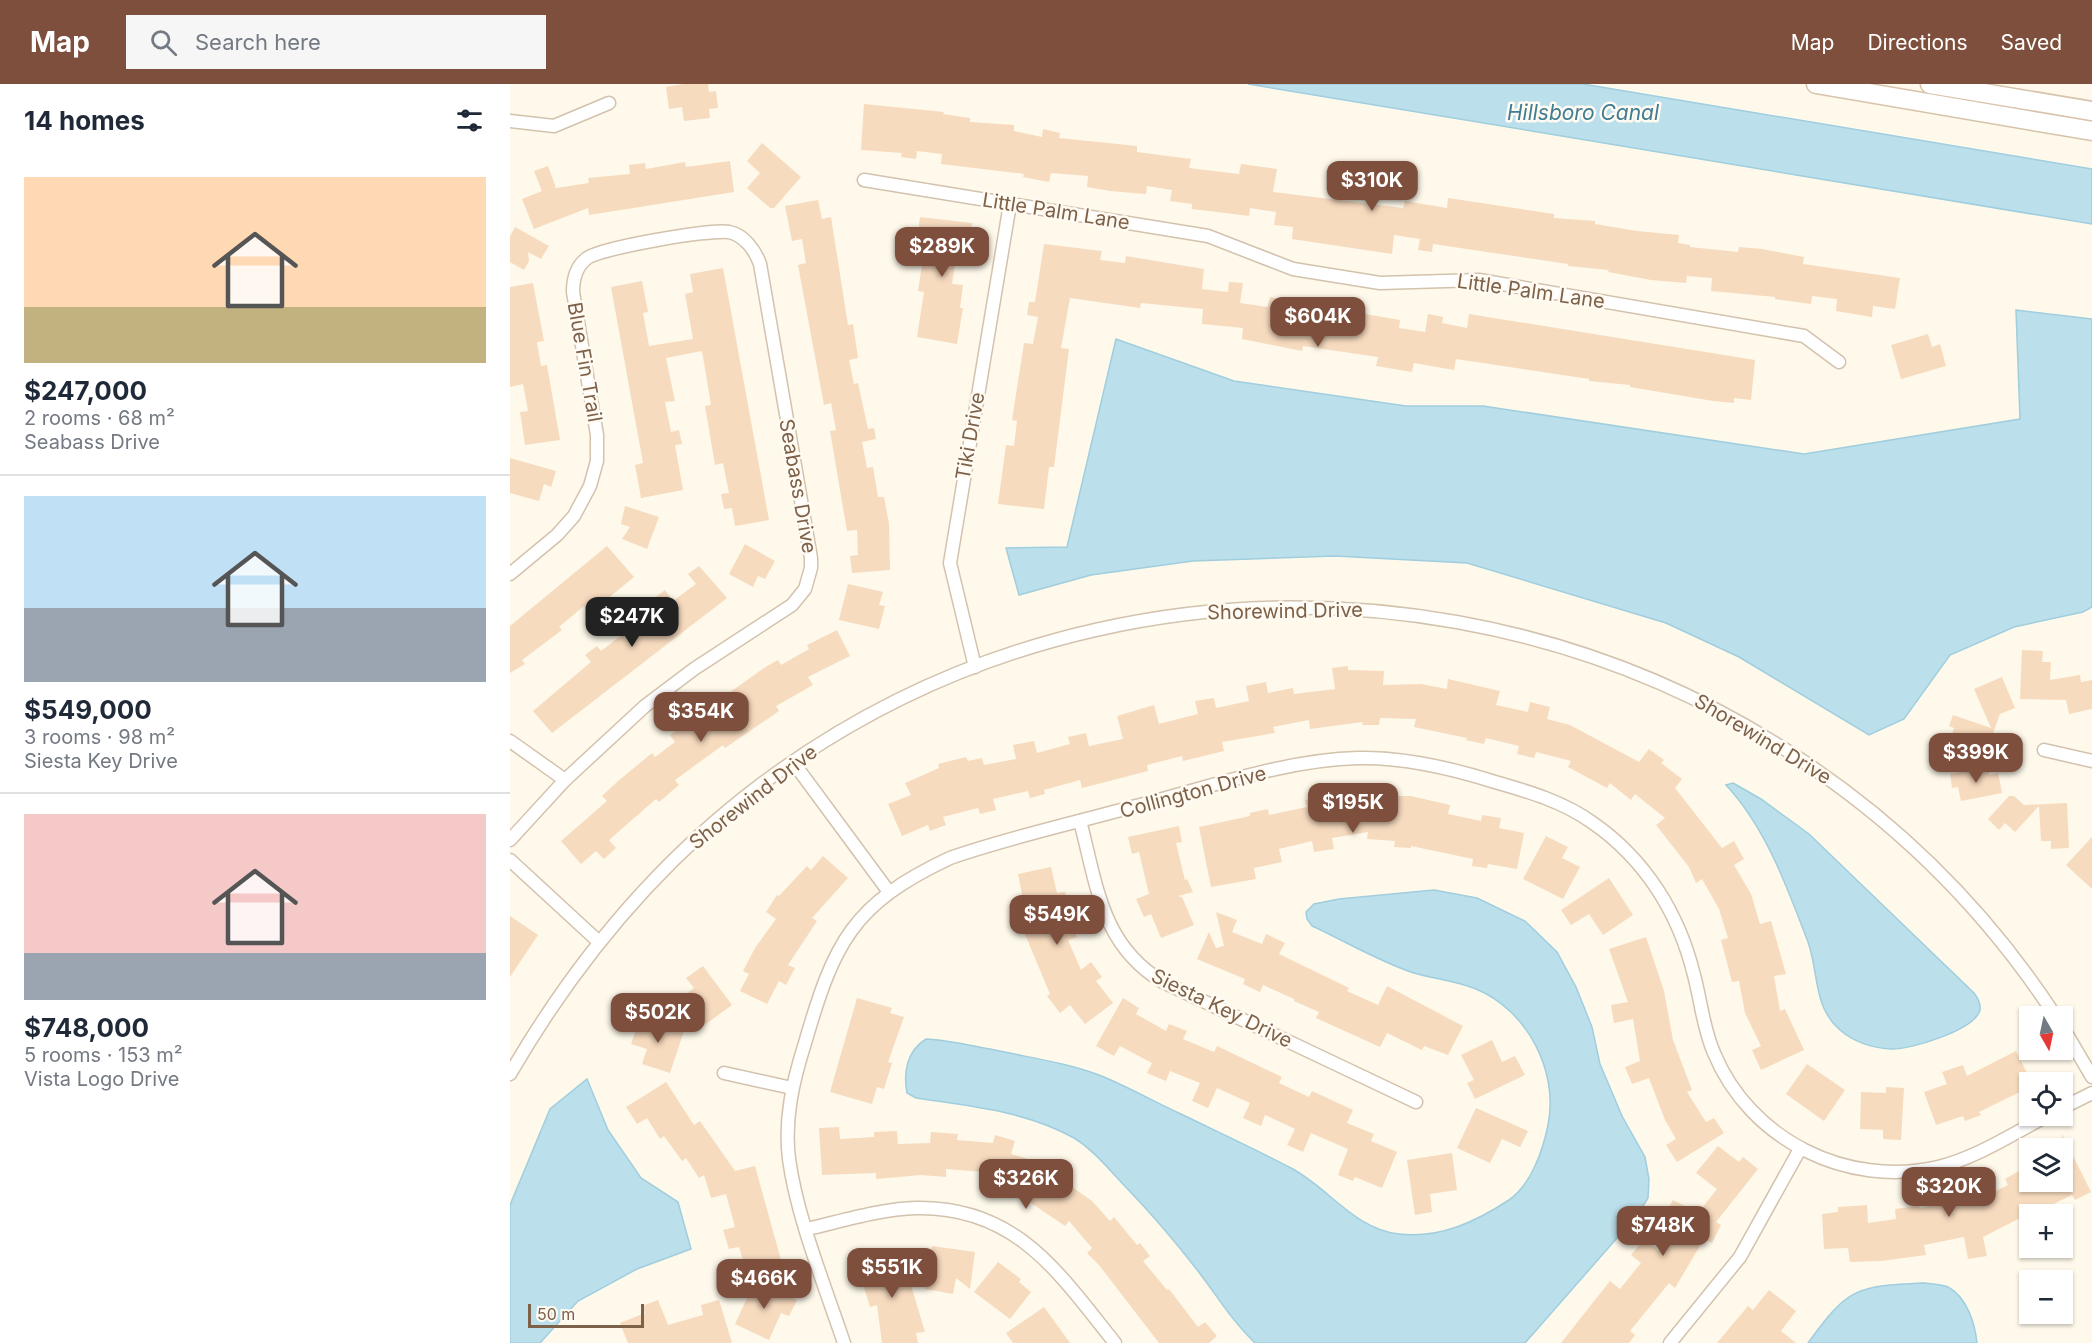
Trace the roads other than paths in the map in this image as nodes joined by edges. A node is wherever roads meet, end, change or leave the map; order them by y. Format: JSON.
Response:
{"nodes":[{"id":1,"x":1816,"y":84,"type":"edge"},
{"id":2,"x":1930,"y":84,"type":"edge"},
{"id":3,"x":609,"y":104,"type":"dead end"},
{"id":4,"x":2092,"y":111,"type":"edge"},
{"id":5,"x":510,"y":121,"type":"edge"},
{"id":6,"x":2092,"y":131,"type":"edge"},
{"id":7,"x":864,"y":180,"type":"dead end"},
{"id":8,"x":1010,"y":204,"type":"junction"},
{"id":9,"x":752,"y":248,"type":"joint"},
{"id":10,"x":1839,"y":362,"type":"dead end"},
{"id":11,"x":510,"y":574,"type":"edge"},
{"id":12,"x":975,"y":667,"type":"junction"},
{"id":13,"x":510,"y":741,"type":"edge"},
{"id":14,"x":2044,"y":750,"type":"dead end"},
{"id":15,"x":2092,"y":761,"type":"edge"},
{"id":16,"x":793,"y":762,"type":"junction"},
{"id":17,"x":565,"y":780,"type":"junction"},
{"id":18,"x":1080,"y":821,"type":"junction"},
{"id":19,"x":510,"y":840,"type":"edge"},
{"id":20,"x":510,"y":860,"type":"edge"},
{"id":21,"x":889,"y":892,"type":"junction"},
{"id":22,"x":598,"y":942,"type":"junction"},
{"id":23,"x":2048,"y":1006,"type":"edge"},
{"id":24,"x":2073,"y":1045,"type":"edge"},
{"id":25,"x":723,"y":1073,"type":"dead end"},
{"id":26,"x":510,"y":1074,"type":"edge"},
{"id":27,"x":2092,"y":1077,"type":"edge"},
{"id":28,"x":792,"y":1088,"type":"junction"},
{"id":29,"x":2092,"y":1093,"type":"edge"},
{"id":30,"x":1416,"y":1102,"type":"dead end"},
{"id":31,"x":2073,"y":1102,"type":"edge"},
{"id":32,"x":2027,"y":1126,"type":"edge"},
{"id":33,"x":1800,"y":1149,"type":"junction"},
{"id":34,"x":807,"y":1229,"type":"junction"},
{"id":35,"x":844,"y":1343,"type":"edge"},
{"id":36,"x":1115,"y":1343,"type":"edge"},
{"id":37,"x":1670,"y":1343,"type":"edge"}],
"edges":[{"from":1,"to":6,"type":"main road"},
{"from":2,"to":4,"type":"main road"},
{"from":3,"to":5,"type":"street"},
{"from":7,"to":8,"type":"street","name":"Little Palm Lane"},
{"from":8,"to":10,"type":"street","name":"Little Palm Lane"},
{"from":8,"to":12,"type":"street","name":"Tiki Drive"},
{"from":9,"to":11,"type":"street","name":"Blue Fin Trail"},
{"from":9,"to":17,"type":"street","name":"Seabass Drive"},
{"from":12,"to":16,"type":"street","name":"Shorewind Drive"},
{"from":12,"to":23,"type":"street","name":"Shorewind Drive"},
{"from":13,"to":17,"type":"street"},
{"from":14,"to":15,"type":"street"},
{"from":16,"to":21,"type":"street"},
{"from":16,"to":22,"type":"street","name":"Shorewind Drive"},
{"from":17,"to":19,"type":"street","name":"Seabass Drive"},
{"from":18,"to":21,"type":"street","name":"Collington Drive"},
{"from":18,"to":30,"type":"street","name":"Siesta Key Drive"},
{"from":18,"to":33,"type":"street","name":"Collington Drive"},
{"from":20,"to":22,"type":"street"},
{"from":21,"to":28,"type":"street","name":"Collington Drive"},
{"from":22,"to":26,"type":"street","name":"Shorewind Drive"},
{"from":24,"to":27,"type":"street"},
{"from":25,"to":28,"type":"street"},
{"from":28,"to":34,"type":"street","name":"Collington Drive"},
{"from":29,"to":31,"type":"street"},
{"from":32,"to":33,"type":"street","name":"Collington Drive"},
{"from":33,"to":37,"type":"street"},
{"from":34,"to":35,"type":"street","name":"Collington Drive"},
{"from":34,"to":36,"type":"street"}]}
